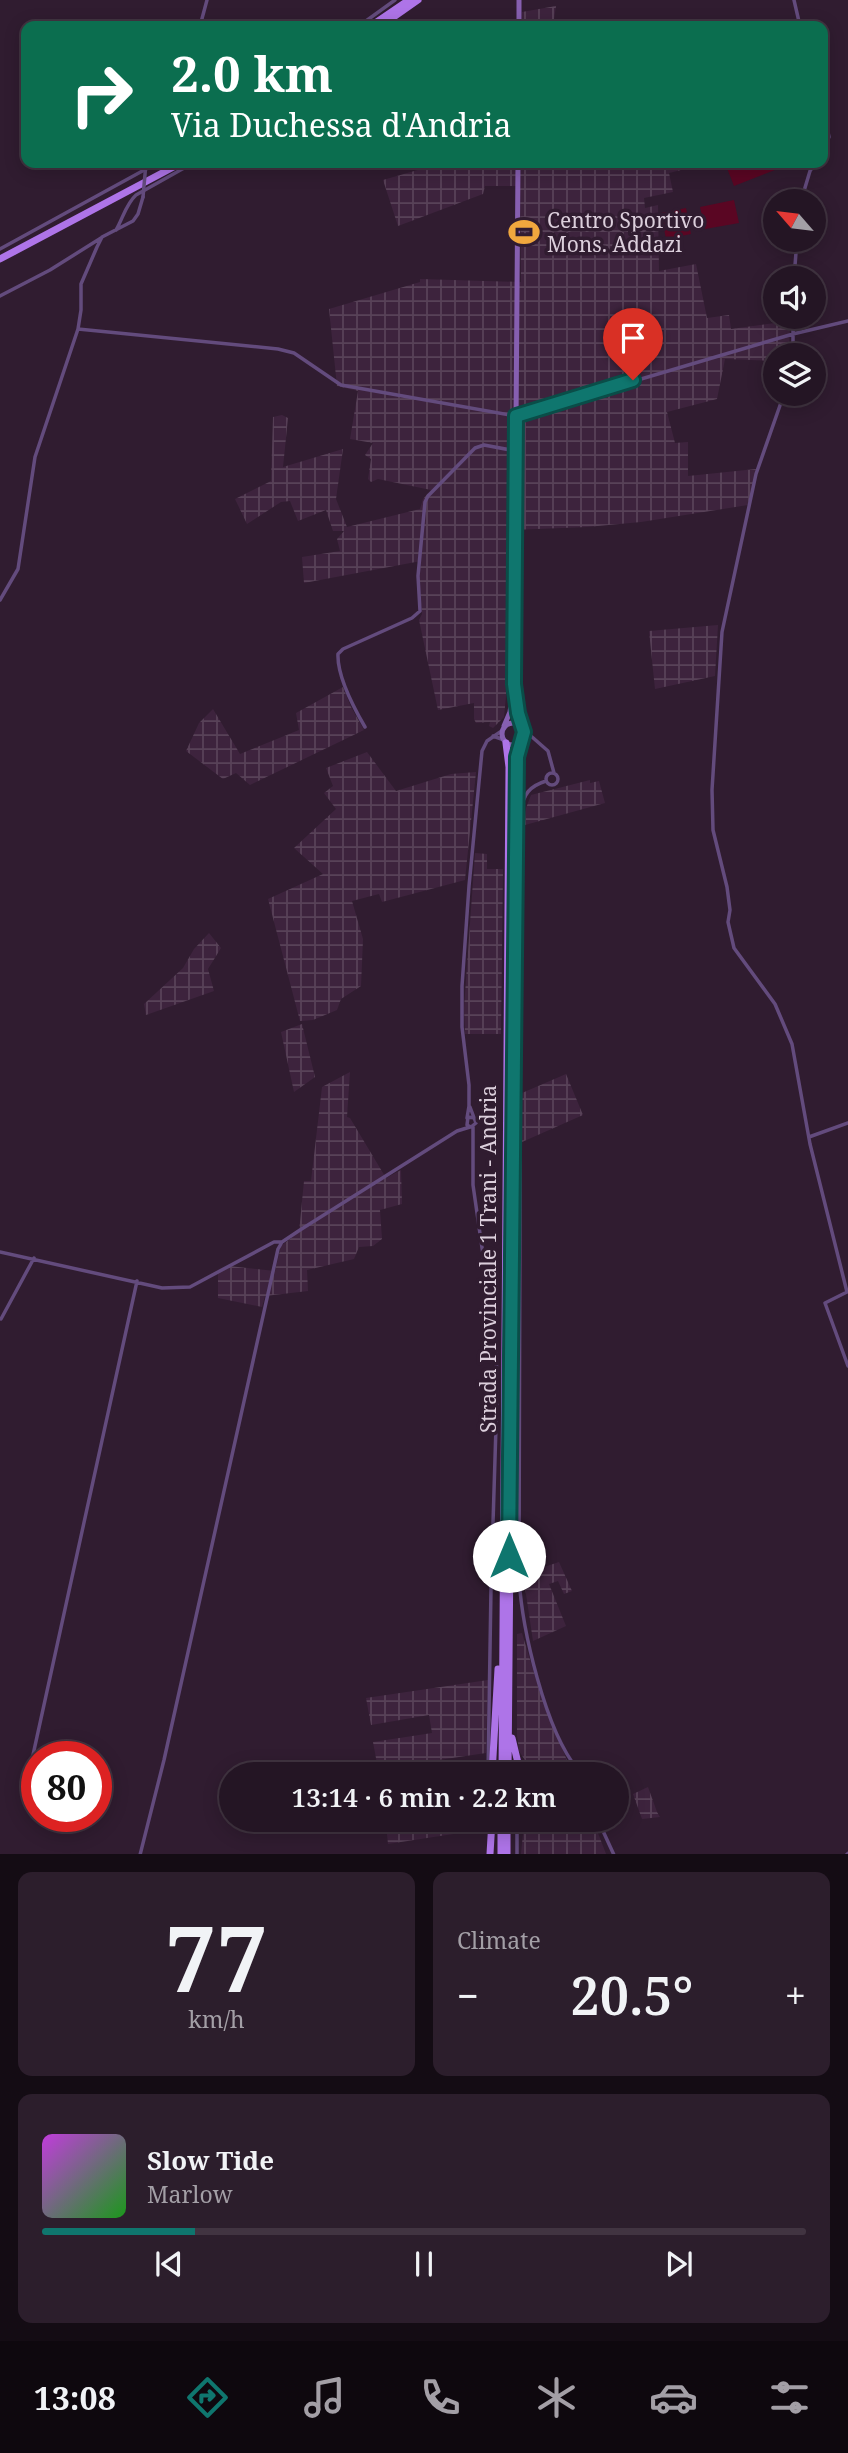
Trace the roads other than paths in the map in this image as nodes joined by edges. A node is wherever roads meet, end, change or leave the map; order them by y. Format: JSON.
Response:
{"nodes":[{"id":1,"x":206,"y":0,"type":"edge"},
{"id":2,"x":395,"y":0,"type":"edge"},
{"id":3,"x":409,"y":0,"type":"edge"},
{"id":4,"x":421,"y":0,"type":"edge"},
{"id":5,"x":519,"y":0,"type":"edge"},
{"id":6,"x":793,"y":0,"type":"edge"},
{"id":7,"x":201,"y":21,"type":"edge"},
{"id":8,"x":366,"y":21,"type":"edge"},
{"id":9,"x":378,"y":21,"type":"edge"},
{"id":10,"x":389,"y":21,"type":"edge"},
{"id":11,"x":396,"y":21,"type":"edge"},
{"id":12,"x":519,"y":21,"type":"edge"},
{"id":13,"x":799,"y":21,"type":"edge"},
{"id":14,"x":146,"y":168,"type":"edge"},
{"id":15,"x":148,"y":168,"type":"edge"},
{"id":16,"x":162,"y":168,"type":"edge"},
{"id":17,"x":171,"y":168,"type":"edge"},
{"id":18,"x":184,"y":168,"type":"edge"},
{"id":19,"x":518,"y":168,"type":"edge"},
{"id":20,"x":812,"y":168,"type":"edge"},
{"id":21,"x":805,"y":189,"type":"edge"},
{"id":22,"x":115,"y":231,"type":"junction"},
{"id":23,"x":102,"y":237,"type":"junction"},
{"id":24,"x":0,"y":249,"type":"edge"},
{"id":25,"x":0,"y":258,"type":"edge"},
{"id":26,"x":0,"y":296,"type":"edge"},
{"id":27,"x":848,"y":321,"type":"edge"},
{"id":28,"x":78,"y":329,"type":"junction"},
{"id":29,"x":793,"y":329,"type":"edge"},
{"id":30,"x":793,"y":334,"type":"junction"},
{"id":31,"x":793,"y":343,"type":"edge"},
{"id":32,"x":780,"y":406,"type":"edge"},
{"id":33,"x":516,"y":416,"type":"junction"},
{"id":34,"x":516,"y":451,"type":"junction"},
{"id":35,"x":0,"y":600,"type":"edge"},
{"id":36,"x":514,"y":684,"type":"junction"},
{"id":37,"x":365,"y":727,"type":"dead end"},
{"id":38,"x":522,"y":727,"type":"junction"},
{"id":39,"x":503,"y":728,"type":"junction"},
{"id":40,"x":493,"y":736,"type":"junction"},
{"id":41,"x":505,"y":742,"type":"junction"},
{"id":42,"x":520,"y":743,"type":"junction"},
{"id":43,"x":554,"y":773,"type":"junction"},
{"id":44,"x":546,"y":781,"type":"junction"},
{"id":45,"x":470,"y":1105,"type":"junction"},
{"id":46,"x":475,"y":1118,"type":"junction"},
{"id":47,"x":466,"y":1120,"type":"junction"},
{"id":48,"x":848,"y":1123,"type":"edge"},
{"id":49,"x":471,"y":1127,"type":"junction"},
{"id":50,"x":457,"y":1131,"type":"junction"},
{"id":51,"x":809,"y":1136,"type":"junction"},
{"id":52,"x":282,"y":1242,"type":"junction"},
{"id":53,"x":1,"y":1253,"type":"edge"},
{"id":54,"x":34,"y":1258,"type":"junction"},
{"id":55,"x":137,"y":1282,"type":"junction"},
{"id":56,"x":1,"y":1319,"type":"edge"},
{"id":57,"x":848,"y":1366,"type":"edge"},
{"id":58,"x":503,"y":1620,"type":"junction"},
{"id":59,"x":508,"y":1696,"type":"junction"},
{"id":60,"x":36,"y":1741,"type":"edge"},
{"id":61,"x":490,"y":1762,"type":"edge"},
{"id":62,"x":491,"y":1762,"type":"edge"},
{"id":63,"x":502,"y":1762,"type":"edge"},
{"id":64,"x":508,"y":1762,"type":"edge"},
{"id":65,"x":518,"y":1762,"type":"edge"},
{"id":66,"x":571,"y":1762,"type":"edge"},
{"id":67,"x":490,"y":1832,"type":"edge"},
{"id":68,"x":501,"y":1832,"type":"edge"},
{"id":69,"x":507,"y":1832,"type":"edge"},
{"id":70,"x":517,"y":1832,"type":"edge"},
{"id":71,"x":604,"y":1832,"type":"edge"},
{"id":72,"x":140,"y":1854,"type":"edge"},
{"id":73,"x":490,"y":1854,"type":"edge"},
{"id":74,"x":501,"y":1854,"type":"edge"},
{"id":75,"x":507,"y":1854,"type":"edge"},
{"id":76,"x":517,"y":1854,"type":"edge"},
{"id":77,"x":614,"y":1854,"type":"edge"}],
"edges":[{"from":1,"to":7,"type":"street"},
{"from":2,"to":8,"type":"street"},
{"from":3,"to":9,"type":"highway"},
{"from":4,"to":10,"type":"highway"},
{"from":4,"to":11,"type":"highway"},
{"from":5,"to":12,"type":"main road"},
{"from":6,"to":13,"type":"street"},
{"from":14,"to":22,"type":"street","bridge":true},
{"from":15,"to":24,"type":"street"},
{"from":16,"to":25,"type":"highway"},
{"from":17,"to":25,"type":"highway"},
{"from":18,"to":22,"type":"street"},
{"from":19,"to":33,"type":"main road","name":"Strada Provinciale 1 Trani - Andria"},
{"from":20,"to":21,"type":"street"},
{"from":22,"to":23,"type":"street"},
{"from":23,"to":26,"type":"street"},
{"from":23,"to":28,"type":"street"},
{"from":27,"to":30,"type":"street"},
{"from":28,"to":33,"type":"street"},
{"from":28,"to":35,"type":"street"},
{"from":29,"to":30,"type":"street"},
{"from":30,"to":31,"type":"street"},
{"from":30,"to":33,"type":"street"},
{"from":32,"to":51,"type":"street"},
{"from":33,"to":34,"type":"main road","name":"Strada Provinciale 1 Trani - Andria"},
{"from":34,"to":36,"type":"main road","name":"Strada Provinciale 1 Trani - Andria"},
{"from":34,"to":37,"type":"street"},
{"from":36,"to":38,"type":"main road","name":"Strada Provinciale 1 Trani - Andria"},
{"from":36,"to":39,"type":"main road","name":"Strada Provinciale 1 Trani - Andria"},
{"from":38,"to":39,"type":"main road"},
{"from":38,"to":42,"type":"main road","name":"Strada Provinciale 1 Trani - Andria"},
{"from":38,"to":43,"type":"street"},
{"from":39,"to":40,"type":"street"},
{"from":39,"to":41,"type":"main road","name":"Strada Provinciale 1 Trani - Andria"},
{"from":40,"to":41,"type":"street"},
{"from":40,"to":45,"type":"street"},
{"from":41,"to":42,"type":"main road"},
{"from":41,"to":58,"type":"highway","name":"Strada Provinciale 1 Trani - Andria"},
{"from":42,"to":59,"type":"highway","name":"Strada Provinciale 1 Trani - Andria"},
{"from":43,"to":44,"type":"street"},
{"from":43,"to":44,"type":"street"},
{"from":44,"to":66,"type":"street"},
{"from":45,"to":46,"type":"street"},
{"from":45,"to":47,"type":"street"},
{"from":46,"to":47,"type":"street"},
{"from":46,"to":49,"type":"street"},
{"from":47,"to":49,"type":"street"},
{"from":47,"to":50,"type":"street"},
{"from":48,"to":51,"type":"street"},
{"from":49,"to":50,"type":"street"},
{"from":49,"to":61,"type":"street"},
{"from":50,"to":52,"type":"street"},
{"from":51,"to":57,"type":"street"},
{"from":52,"to":55,"type":"street"},
{"from":52,"to":72,"type":"street"},
{"from":53,"to":54,"type":"street"},
{"from":54,"to":55,"type":"street"},
{"from":54,"to":56,"type":"street"},
{"from":55,"to":60,"type":"street"},
{"from":58,"to":62,"type":"highway"},
{"from":58,"to":63,"type":"highway","name":"Strada Provinciale 1 Trani - Andria"},
{"from":59,"to":64,"type":"highway","name":"Strada Provinciale 1 Trani - Andria"},
{"from":59,"to":65,"type":"highway"},
{"from":67,"to":73,"type":"highway"},
{"from":68,"to":74,"type":"highway"},
{"from":69,"to":75,"type":"highway"},
{"from":70,"to":76,"type":"street"},
{"from":71,"to":77,"type":"street"}]}
